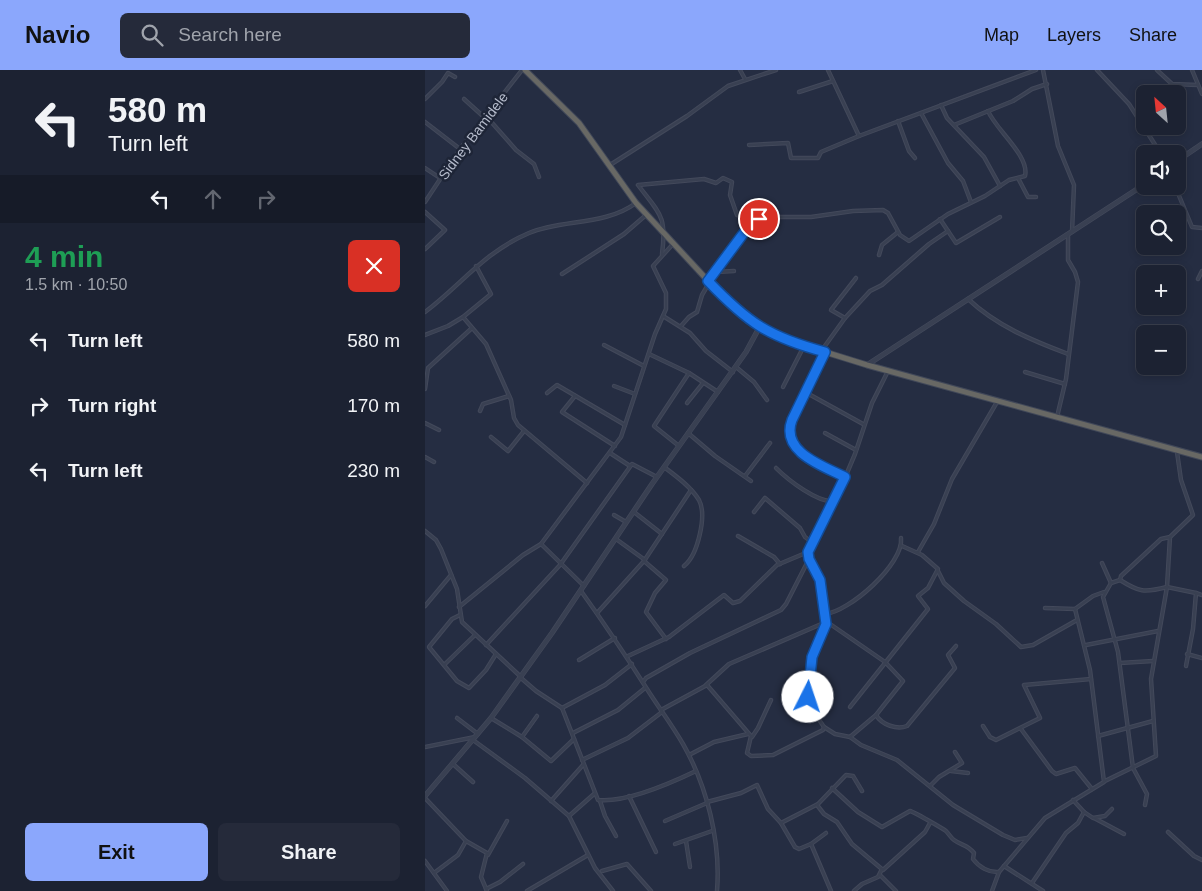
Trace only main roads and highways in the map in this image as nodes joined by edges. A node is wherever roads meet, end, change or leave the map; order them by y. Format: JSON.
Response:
{"nodes":[{"id":1,"x":524,"y":70,"type":"edge"},
{"id":2,"x":1202,"y":457,"type":"edge"}],
"edges":[{"from":1,"to":2,"type":"highway"}]}
